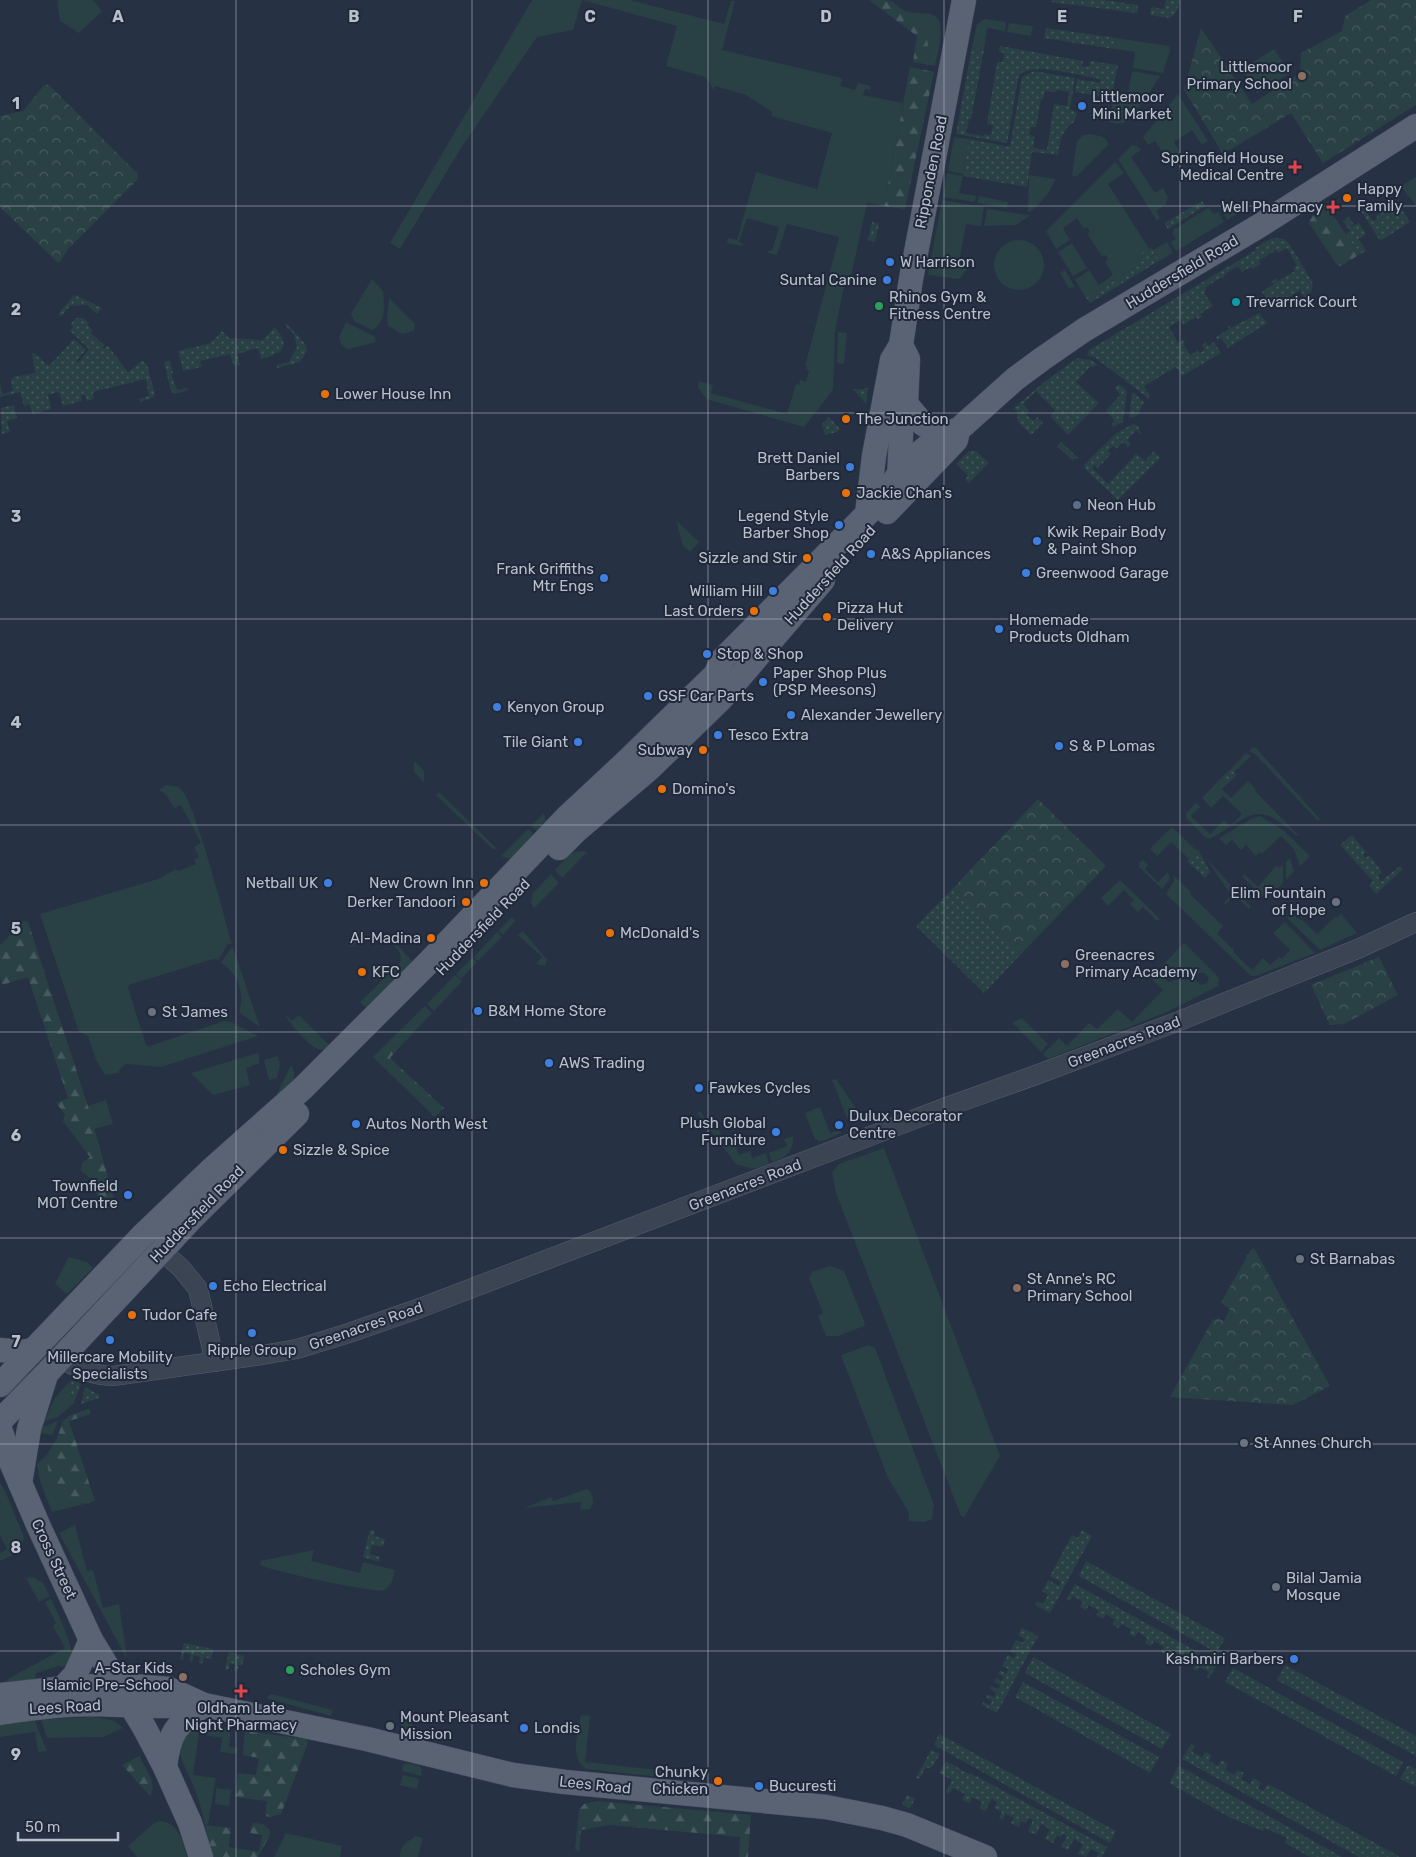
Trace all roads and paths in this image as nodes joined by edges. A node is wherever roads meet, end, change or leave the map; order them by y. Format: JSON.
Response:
{"nodes":[{"id":1,"x":964,"y":0,"type":"edge"},
{"id":2,"x":1416,"y":126,"type":"edge"},
{"id":3,"x":901,"y":345,"type":"junction"},
{"id":4,"x":906,"y":404,"type":"junction"},
{"id":5,"x":950,"y":431,"type":"junction"},
{"id":6,"x":872,"y":472,"type":"junction"},
{"id":7,"x":896,"y":487,"type":"junction"},
{"id":8,"x":867,"y":514,"type":"junction"},
{"id":9,"x":1416,"y":922,"type":"edge"},
{"id":10,"x":142,"y":1235,"type":"junction"},
{"id":11,"x":161,"y":1251,"type":"junction"},
{"id":12,"x":0,"y":1350,"type":"edge"},
{"id":13,"x":33,"y":1350,"type":"junction"},
{"id":14,"x":215,"y":1362,"type":"junction"},
{"id":15,"x":54,"y":1366,"type":"junction"},
{"id":16,"x":0,"y":1385,"type":"edge"},
{"id":17,"x":0,"y":1421,"type":"edge"},
{"id":18,"x":0,"y":1429,"type":"edge"},
{"id":19,"x":0,"y":1469,"type":"edge"},
{"id":20,"x":20,"y":1483,"type":"junction"},
{"id":21,"x":91,"y":1640,"type":"junction"},
{"id":22,"x":118,"y":1685,"type":"junction"},
{"id":23,"x":62,"y":1689,"type":"junction"},
{"id":24,"x":0,"y":1695,"type":"edge"},
{"id":25,"x":204,"y":1705,"type":"junction"},
{"id":26,"x":131,"y":1706,"type":"junction"},
{"id":27,"x":0,"y":1713,"type":"edge"},
{"id":28,"x":164,"y":1767,"type":"junction"},
{"id":29,"x":201,"y":1857,"type":"edge"},
{"id":30,"x":985,"y":1857,"type":"edge"}],
"edges":[{"from":1,"to":3,"type":"main road","name":"Ripponden Road"},
{"from":2,"to":5,"type":"main road","name":"Huddersfield Road"},
{"from":3,"to":4,"type":"main road","name":"Ripponden Road"},
{"from":3,"to":6,"type":"main road","name":"Ripponden Road"},
{"from":4,"to":5,"type":"main road"},
{"from":4,"to":7,"type":"main road","name":"Ripponden Road"},
{"from":5,"to":7,"type":"main road","name":"Huddersfield Road"},
{"from":6,"to":7,"type":"main road"},
{"from":6,"to":8,"type":"main road","name":"Ripponden Road"},
{"from":7,"to":8,"type":"main road","name":"Huddersfield Road"},
{"from":7,"to":11,"type":"main road","name":"Huddersfield Road"},
{"from":8,"to":10,"type":"main road","name":"Huddersfield Road"},
{"from":9,"to":14,"type":"street","name":"Greenacres Road"},
{"from":10,"to":11,"type":"street"},
{"from":10,"to":13,"type":"main road","name":"Huddersfield Road"},
{"from":11,"to":14,"type":"street"},
{"from":11,"to":15,"type":"main road","name":"Huddersfield Road"},
{"from":12,"to":13,"type":"main road"},
{"from":13,"to":16,"type":"main road","name":"Huddersfield Road"},
{"from":14,"to":15,"type":"street","name":"Greenacres Road"},
{"from":15,"to":17,"type":"main road","name":"Huddersfield Road"},
{"from":15,"to":20,"type":"main road"},
{"from":18,"to":20,"type":"main road","name":"Cross Street"},
{"from":19,"to":20,"type":"main road"},
{"from":20,"to":21,"type":"main road","name":"Cross Street"},
{"from":21,"to":22,"type":"main road","name":"Cross Street"},
{"from":21,"to":23,"type":"main road"},
{"from":22,"to":23,"type":"main road","name":"Lees Road"},
{"from":22,"to":25,"type":"main road","name":"Lees Road"},
{"from":22,"to":26,"type":"main road","name":"Lees Road"},
{"from":23,"to":24,"type":"main road","name":"Lees Road"},
{"from":25,"to":26,"type":"main road","name":"Lees Road"},
{"from":25,"to":28,"type":"main road"},
{"from":25,"to":30,"type":"main road","name":"Lees Road"},
{"from":26,"to":27,"type":"main road","name":"Lees Road"},
{"from":26,"to":28,"type":"main road"},
{"from":28,"to":29,"type":"main road"}]}
